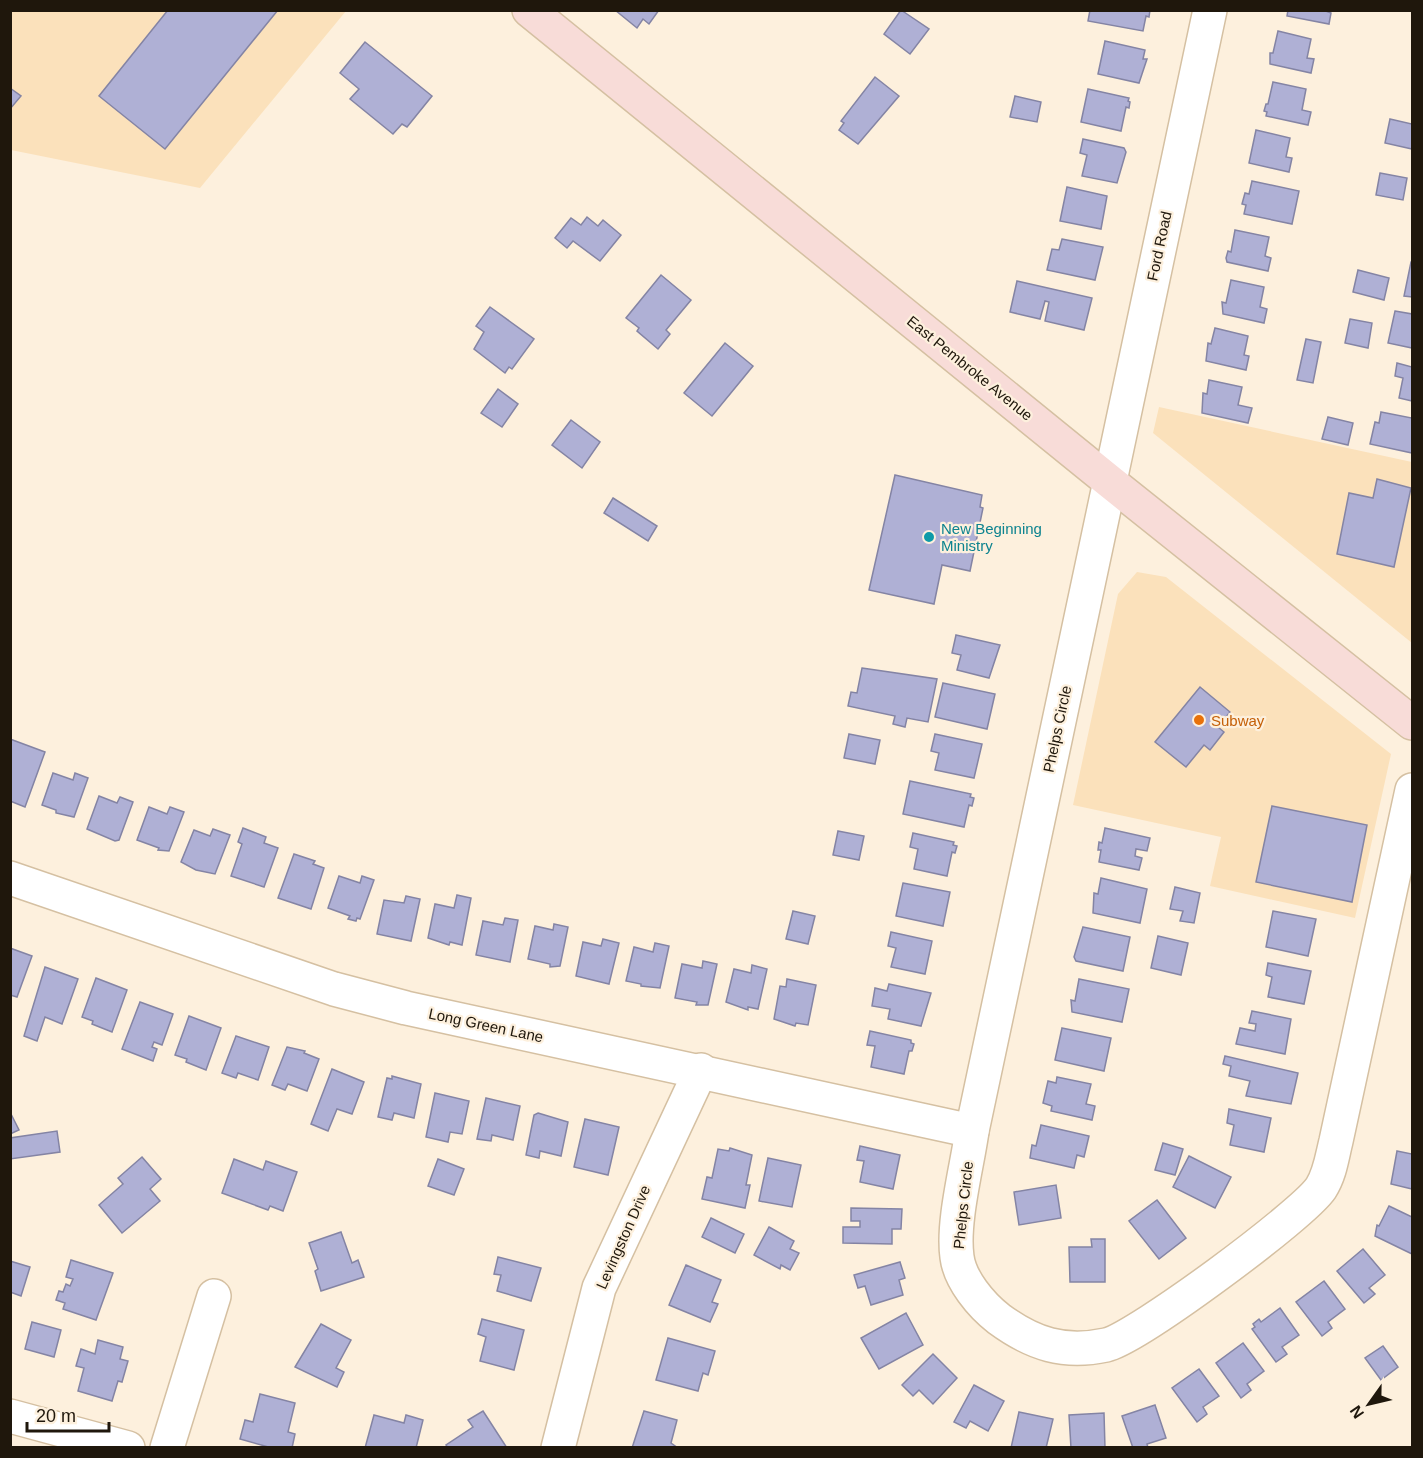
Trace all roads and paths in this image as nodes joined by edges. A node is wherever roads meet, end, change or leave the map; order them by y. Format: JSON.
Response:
{"nodes":[{"id":1,"x":529,"y":10,"type":"edge"},
{"id":2,"x":1210,"y":10,"type":"edge"},
{"id":3,"x":1109,"y":481,"type":"junction"},
{"id":4,"x":1413,"y":723,"type":"edge"},
{"id":5,"x":1413,"y":790,"type":"edge"},
{"id":6,"x":10,"y":878,"type":"edge"},
{"id":7,"x":701,"y":1070,"type":"junction"},
{"id":8,"x":972,"y":1131,"type":"junction"},
{"id":9,"x":214,"y":1296,"type":"dead end"},
{"id":10,"x":10,"y":1416,"type":"edge"},
{"id":11,"x":128,"y":1448,"type":"edge"},
{"id":12,"x":167,"y":1448,"type":"edge"},
{"id":13,"x":558,"y":1448,"type":"edge"}],
"edges":[{"from":1,"to":3,"type":"main road","name":"East Pembroke Avenue"},
{"from":2,"to":3,"type":"street","name":"Ford Road"},
{"from":3,"to":4,"type":"main road","name":"East Pembroke Avenue"},
{"from":3,"to":8,"type":"street","name":"Phelps Circle"},
{"from":5,"to":8,"type":"street","name":"Phelps Circle"},
{"from":6,"to":7,"type":"street","name":"Long Green Lane"},
{"from":7,"to":8,"type":"street","name":"Long Green Lane"},
{"from":7,"to":13,"type":"street","name":"Levingston Drive"},
{"from":9,"to":12,"type":"street"},
{"from":10,"to":11,"type":"street"}]}
